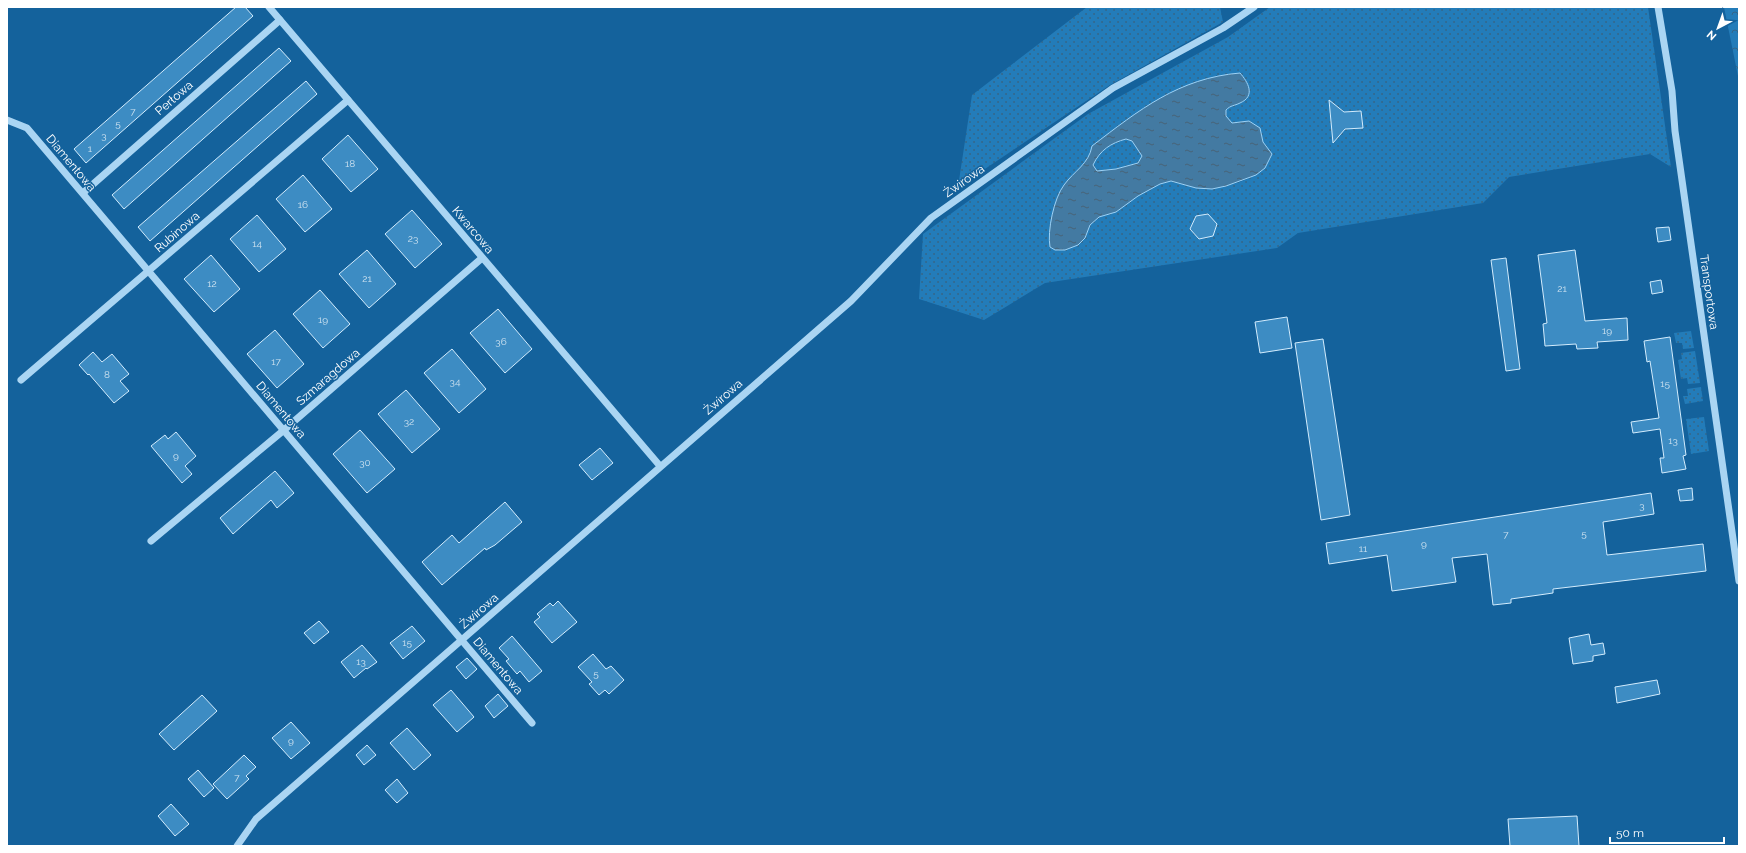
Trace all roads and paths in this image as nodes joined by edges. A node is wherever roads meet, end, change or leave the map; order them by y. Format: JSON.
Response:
{"nodes":[{"id":1,"x":269,"y":7,"type":"edge"},
{"id":2,"x":1254,"y":7,"type":"edge"},
{"id":3,"x":1658,"y":7,"type":"edge"},
{"id":4,"x":280,"y":20,"type":"junction"},
{"id":5,"x":348,"y":100,"type":"junction"},
{"id":6,"x":7,"y":120,"type":"edge"},
{"id":7,"x":82,"y":193,"type":"junction"},
{"id":8,"x":482,"y":258,"type":"junction"},
{"id":9,"x":149,"y":271,"type":"junction"},
{"id":10,"x":21,"y":380,"type":"dead end"},
{"id":11,"x":284,"y":430,"type":"junction"},
{"id":12,"x":660,"y":466,"type":"junction"},
{"id":13,"x":151,"y":541,"type":"dead end"},
{"id":14,"x":1739,"y":581,"type":"edge"},
{"id":15,"x":462,"y":641,"type":"junction"},
{"id":16,"x":532,"y":723,"type":"dead end"},
{"id":17,"x":237,"y":846,"type":"edge"}],
"edges":[{"from":1,"to":4,"type":"street","name":"Kwarcowa"},
{"from":2,"to":12,"type":"street","name":"Żwirowa"},
{"from":3,"to":14,"type":"street","name":"Transportowa"},
{"from":4,"to":5,"type":"street","name":"Kwarcowa"},
{"from":4,"to":7,"type":"street","name":"Perłowa"},
{"from":5,"to":8,"type":"street","name":"Kwarcowa"},
{"from":5,"to":9,"type":"street","name":"Rubinowa"},
{"from":6,"to":7,"type":"street","name":"Diamentowa"},
{"from":7,"to":9,"type":"street","name":"Diamentowa"},
{"from":8,"to":11,"type":"street","name":"Szmaragdowa"},
{"from":8,"to":12,"type":"street","name":"Kwarcowa"},
{"from":9,"to":10,"type":"street","name":"Rubinowa"},
{"from":9,"to":11,"type":"street","name":"Diamentowa"},
{"from":11,"to":13,"type":"street","name":"Szmaragdowa"},
{"from":11,"to":15,"type":"street","name":"Diamentowa"},
{"from":12,"to":15,"type":"street","name":"Żwirowa"},
{"from":15,"to":16,"type":"street","name":"Diamentowa"},
{"from":15,"to":17,"type":"street","name":"Żwirowa"}]}
